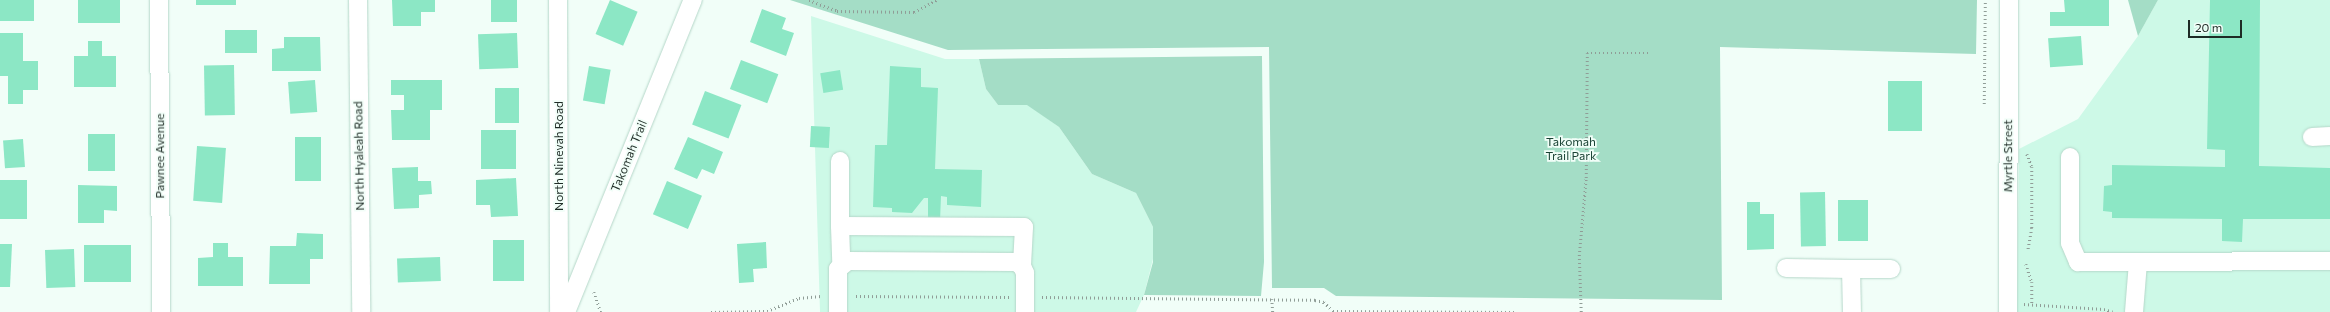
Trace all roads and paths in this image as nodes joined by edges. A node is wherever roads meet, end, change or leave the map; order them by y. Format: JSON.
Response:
{"nodes":[{"id":1,"x":159,"y":0,"type":"edge"},
{"id":2,"x":358,"y":0,"type":"edge"},
{"id":3,"x":558,"y":0,"type":"edge"},
{"id":4,"x":693,"y":0,"type":"edge"},
{"id":5,"x":809,"y":0,"type":"edge"},
{"id":6,"x":937,"y":0,"type":"edge"},
{"id":7,"x":1985,"y":0,"type":"edge"},
{"id":8,"x":2009,"y":0,"type":"edge"},
{"id":9,"x":1648,"y":53,"type":"dead end"},
{"id":10,"x":1984,"y":104,"type":"dead end"},
{"id":11,"x":2330,"y":136,"type":"edge"},
{"id":12,"x":2312,"y":137,"type":"dead end"},
{"id":13,"x":2025,"y":149,"type":"dead end"},
{"id":14,"x":2070,"y":157,"type":"dead end"},
{"id":15,"x":840,"y":161,"type":"dead end"},
{"id":16,"x":840,"y":226,"type":"junction"},
{"id":17,"x":2026,"y":256,"type":"dead end"},
{"id":18,"x":2330,"y":260,"type":"edge"},
{"id":19,"x":2025,"y":262,"type":"dead end"},
{"id":20,"x":2138,"y":262,"type":"junction"},
{"id":21,"x":841,"y":264,"type":"junction"},
{"id":22,"x":1022,"y":266,"type":"junction"},
{"id":23,"x":1786,"y":268,"type":"dead end"},
{"id":24,"x":1851,"y":269,"type":"junction"},
{"id":25,"x":1891,"y":269,"type":"dead end"},
{"id":26,"x":1272,"y":299,"type":"junction"},
{"id":27,"x":838,"y":304,"type":"edge"},
{"id":28,"x":1025,"y":304,"type":"edge"},
{"id":29,"x":2032,"y":305,"type":"junction"},
{"id":30,"x":2008,"y":309,"type":"edge"},
{"id":31,"x":161,"y":312,"type":"edge"},
{"id":32,"x":361,"y":312,"type":"edge"},
{"id":33,"x":559,"y":312,"type":"edge"},
{"id":34,"x":566,"y":312,"type":"edge"},
{"id":35,"x":711,"y":312,"type":"edge"},
{"id":36,"x":1273,"y":312,"type":"edge"},
{"id":37,"x":1474,"y":312,"type":"edge"},
{"id":38,"x":1515,"y":312,"type":"edge"},
{"id":39,"x":1580,"y":312,"type":"edge"},
{"id":40,"x":1852,"y":312,"type":"edge"},
{"id":41,"x":2113,"y":312,"type":"edge"},
{"id":42,"x":2134,"y":312,"type":"edge"}],
"edges":[{"from":1,"to":31,"type":"street","name":"Pawnee Avenue"},
{"from":2,"to":32,"type":"street","name":"North Hyaleah Road"},
{"from":3,"to":33,"type":"street","name":"North Ninevah Road"},
{"from":4,"to":34,"type":"street","name":"Takomah Trail"},
{"from":5,"to":6,"type":"path"},
{"from":7,"to":10,"type":"path"},
{"from":8,"to":30,"type":"street","name":"Myrtle Street"},
{"from":9,"to":39,"type":"path"},
{"from":11,"to":12,"type":"street"},
{"from":13,"to":17,"type":"path"},
{"from":14,"to":20,"type":"street"},
{"from":15,"to":16,"type":"street"},
{"from":16,"to":21,"type":"street"},
{"from":16,"to":22,"type":"street"},
{"from":18,"to":20,"type":"street"},
{"from":19,"to":29,"type":"path"},
{"from":20,"to":42,"type":"street"},
{"from":21,"to":22,"type":"street"},
{"from":21,"to":27,"type":"street"},
{"from":22,"to":28,"type":"street"},
{"from":23,"to":24,"type":"street"},
{"from":24,"to":25,"type":"street"},
{"from":24,"to":40,"type":"street"},
{"from":26,"to":28,"type":"path"},
{"from":26,"to":36,"type":"path"},
{"from":26,"to":37,"type":"path"},
{"from":27,"to":28,"type":"path"},
{"from":27,"to":35,"type":"path"},
{"from":29,"to":30,"type":"path"},
{"from":29,"to":41,"type":"path"},
{"from":37,"to":38,"type":"path"}]}
